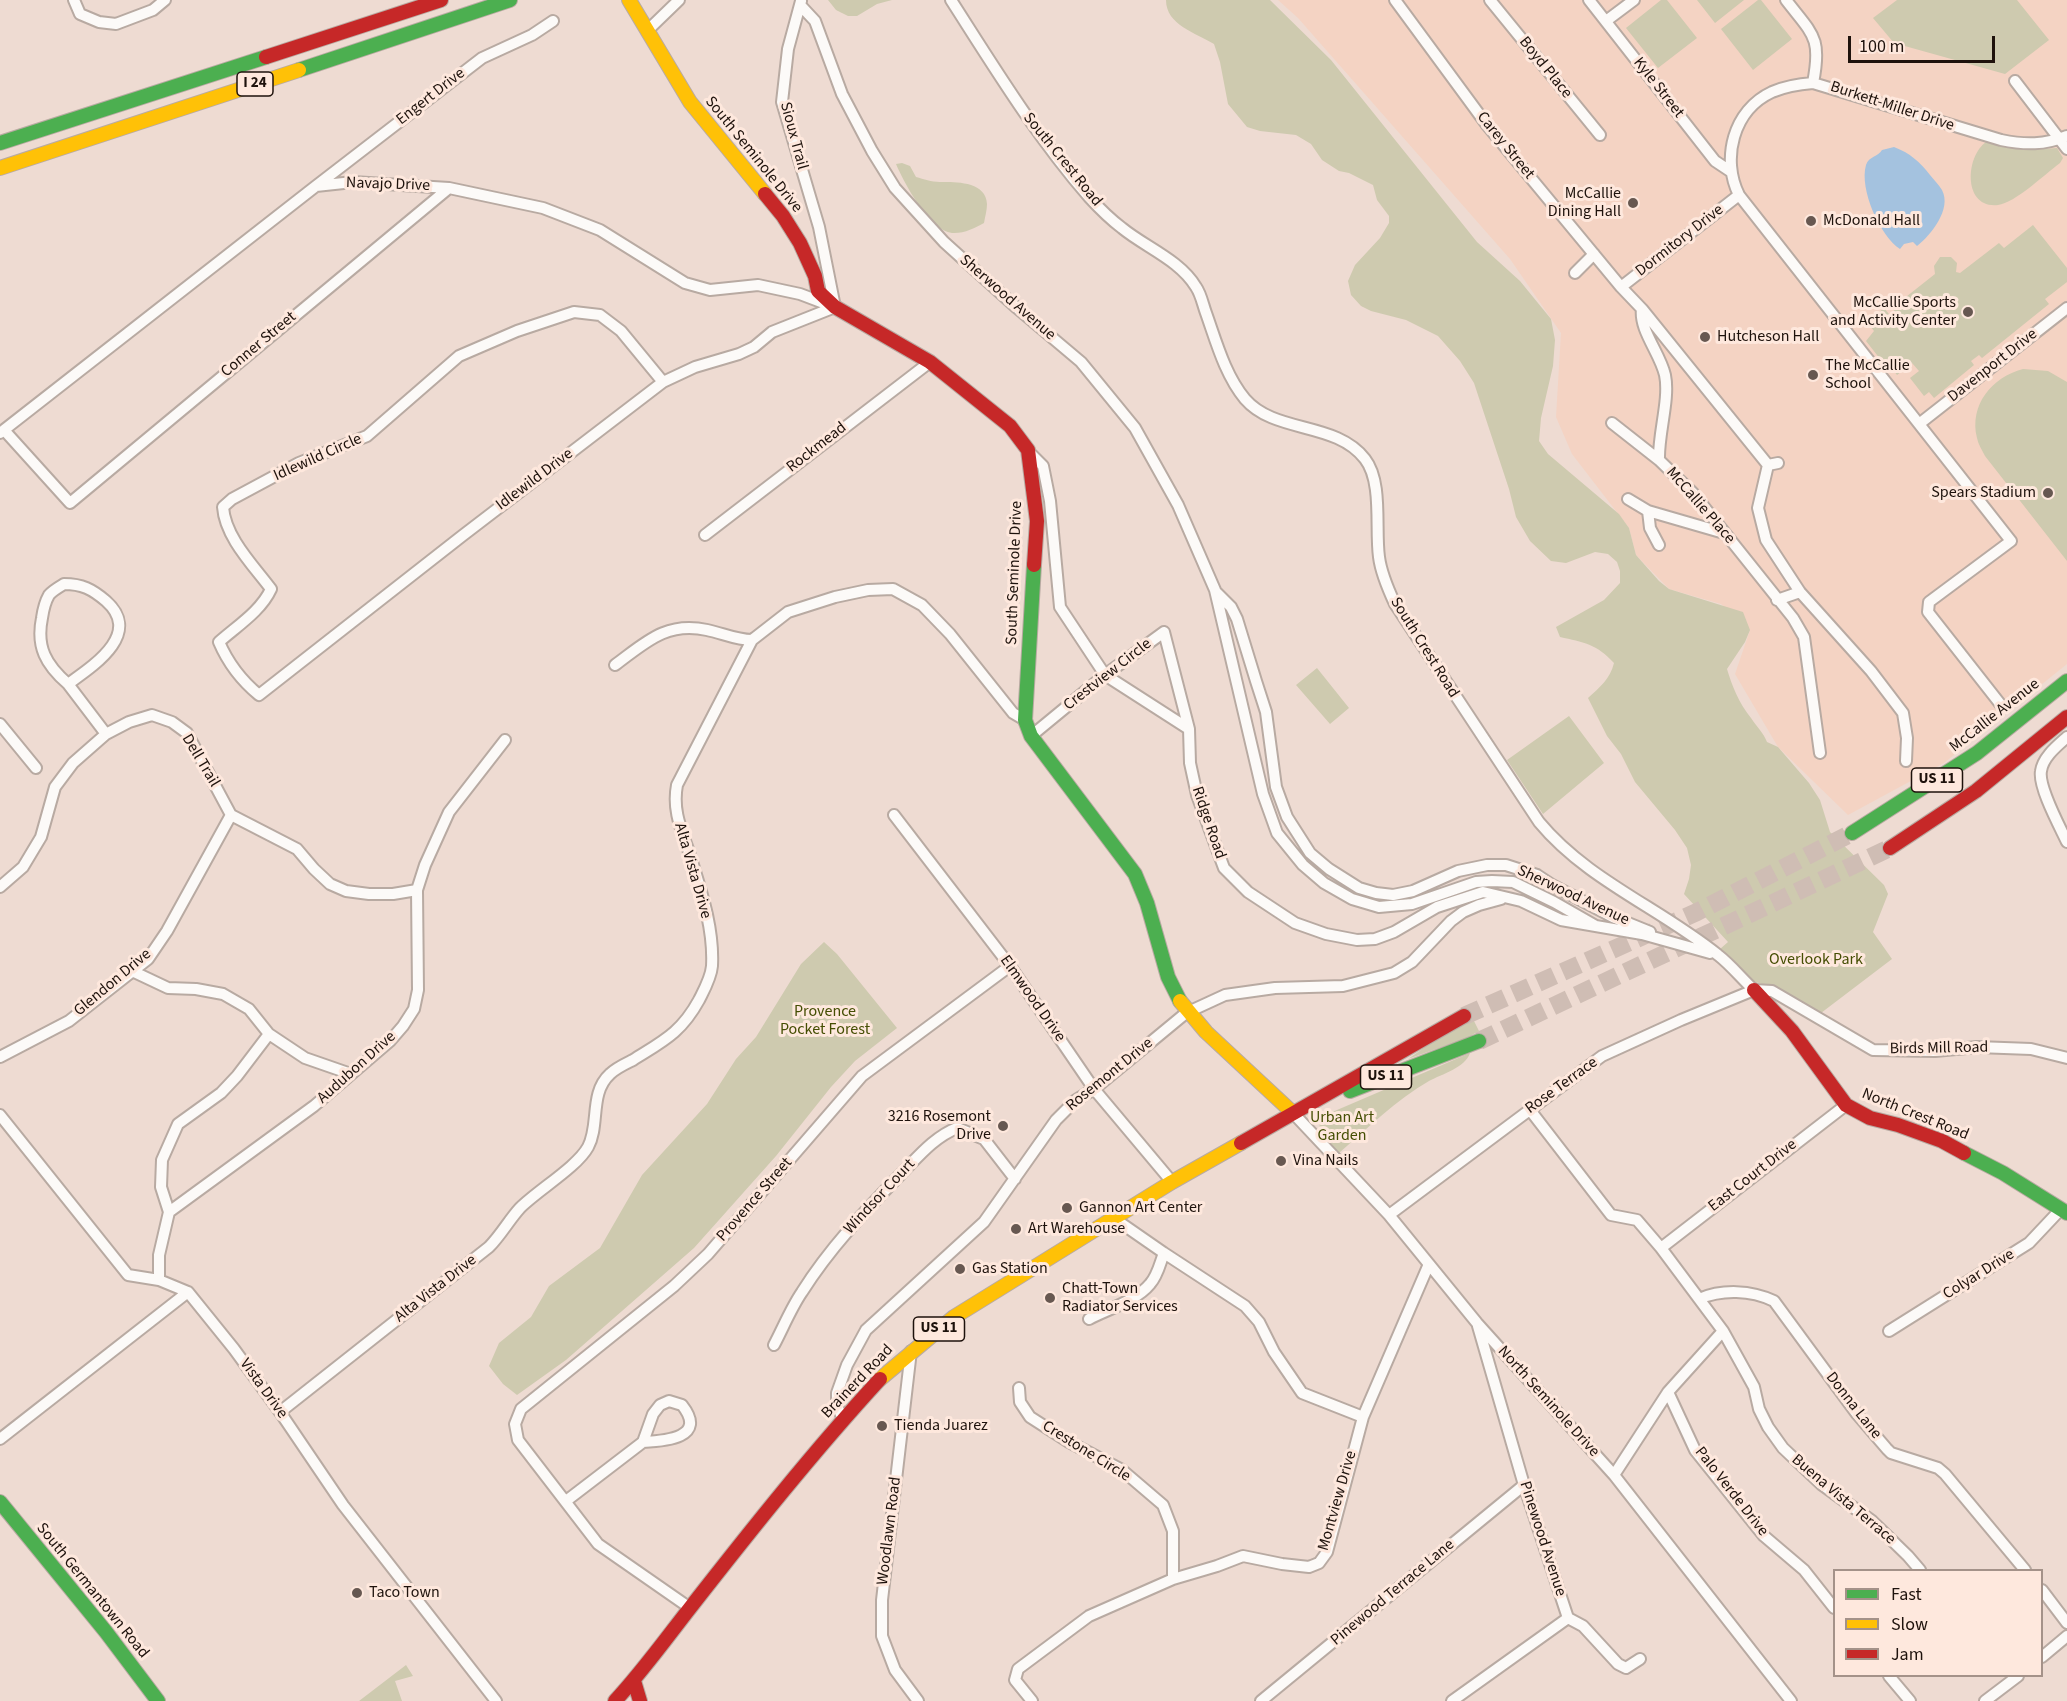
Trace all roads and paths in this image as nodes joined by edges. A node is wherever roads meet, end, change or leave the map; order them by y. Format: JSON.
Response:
{"nodes":[{"id":1,"x":74,"y":0,"type":"edge"},
{"id":2,"x":165,"y":0,"type":"edge"},
{"id":3,"x":441,"y":0,"type":"edge"},
{"id":4,"x":510,"y":0,"type":"edge"},
{"id":5,"x":679,"y":0,"type":"edge"},
{"id":6,"x":951,"y":0,"type":"edge"},
{"id":7,"x":1395,"y":0,"type":"edge"},
{"id":8,"x":1490,"y":0,"type":"edge"},
{"id":9,"x":1589,"y":0,"type":"edge"},
{"id":10,"x":1634,"y":0,"type":"edge"},
{"id":11,"x":1786,"y":0,"type":"edge"},
{"id":12,"x":631,"y":3,"type":"edge"},
{"id":13,"x":801,"y":3,"type":"edge"},
{"id":14,"x":553,"y":21,"type":"dead end"},
{"id":15,"x":1606,"y":21,"type":"junction"},
{"id":16,"x":648,"y":30,"type":"junction"},
{"id":17,"x":2015,"y":81,"type":"dead end"},
{"id":18,"x":1813,"y":83,"type":"junction"},
{"id":19,"x":1600,"y":135,"type":"dead end"},
{"id":20,"x":2064,"y":137,"type":"edge"},
{"id":21,"x":0,"y":143,"type":"edge"},
{"id":22,"x":2067,"y":149,"type":"edge"},
{"id":23,"x":0,"y":168,"type":"edge"},
{"id":24,"x":1730,"y":171,"type":"junction"},
{"id":25,"x":316,"y":186,"type":"junction"},
{"id":26,"x":449,"y":188,"type":"junction"},
{"id":27,"x":1739,"y":195,"type":"junction"},
{"id":28,"x":1594,"y":254,"type":"junction"},
{"id":29,"x":1575,"y":273,"type":"dead end"},
{"id":30,"x":1621,"y":287,"type":"junction"},
{"id":31,"x":835,"y":307,"type":"junction"},
{"id":32,"x":2067,"y":308,"type":"edge"},
{"id":33,"x":1642,"y":309,"type":"junction"},
{"id":34,"x":930,"y":362,"type":"junction"},
{"id":35,"x":663,"y":382,"type":"junction"},
{"id":36,"x":1612,"y":423,"type":"dead end"},
{"id":37,"x":1919,"y":424,"type":"junction"},
{"id":38,"x":2,"y":432,"type":"edge"},
{"id":39,"x":1028,"y":450,"type":"junction"},
{"id":40,"x":1659,"y":460,"type":"junction"},
{"id":41,"x":1628,"y":499,"type":"dead end"},
{"id":42,"x":1647,"y":511,"type":"junction"},
{"id":43,"x":1725,"y":533,"type":"junction"},
{"id":44,"x":705,"y":535,"type":"dead end"},
{"id":45,"x":1659,"y":545,"type":"dead end"},
{"id":46,"x":1215,"y":590,"type":"junction"},
{"id":47,"x":1800,"y":592,"type":"junction"},
{"id":48,"x":1777,"y":600,"type":"junction"},
{"id":49,"x":752,"y":640,"type":"junction"},
{"id":50,"x":615,"y":665,"type":"dead end"},
{"id":51,"x":1105,"y":675,"type":"junction"},
{"id":52,"x":2067,"y":681,"type":"edge"},
{"id":53,"x":68,"y":684,"type":"junction"},
{"id":54,"x":260,"y":695,"type":"joint"},
{"id":55,"x":2001,"y":705,"type":"dead end"},
{"id":56,"x":2067,"y":717,"type":"edge"},
{"id":57,"x":1025,"y":720,"type":"junction"},
{"id":58,"x":0,"y":724,"type":"edge"},
{"id":59,"x":1188,"y":729,"type":"junction"},
{"id":60,"x":2027,"y":731,"type":"junction"},
{"id":61,"x":106,"y":734,"type":"junction"},
{"id":62,"x":1031,"y":736,"type":"junction"},
{"id":63,"x":2067,"y":737,"type":"edge"},
{"id":64,"x":505,"y":740,"type":"dead end"},
{"id":65,"x":1820,"y":753,"type":"dead end"},
{"id":66,"x":1906,"y":761,"type":"dead end"},
{"id":67,"x":36,"y":768,"type":"dead end"},
{"id":68,"x":231,"y":815,"type":"junction"},
{"id":69,"x":894,"y":815,"type":"dead end"},
{"id":70,"x":1852,"y":833,"type":"tunnel mouth"},
{"id":71,"x":2067,"y":842,"type":"edge"},
{"id":72,"x":1890,"y":848,"type":"tunnel mouth"},
{"id":73,"x":0,"y":886,"type":"edge"},
{"id":74,"x":417,"y":890,"type":"junction"},
{"id":75,"x":1508,"y":898,"type":"junction"},
{"id":76,"x":1596,"y":926,"type":"junction"},
{"id":77,"x":1666,"y":941,"type":"junction"},
{"id":78,"x":1719,"y":955,"type":"junction"},
{"id":79,"x":1010,"y":966,"type":"junction"},
{"id":80,"x":132,"y":971,"type":"junction"},
{"id":81,"x":1754,"y":990,"type":"junction"},
{"id":82,"x":1186,"y":1013,"type":"junction"},
{"id":83,"x":1464,"y":1016,"type":"tunnel mouth"},
{"id":84,"x":269,"y":1034,"type":"junction"},
{"id":85,"x":1479,"y":1041,"type":"tunnel mouth"},
{"id":86,"x":0,"y":1057,"type":"edge"},
{"id":87,"x":2067,"y":1058,"type":"edge"},
{"id":88,"x":351,"y":1074,"type":"junction"},
{"id":89,"x":1094,"y":1089,"type":"junction"},
{"id":90,"x":1845,"y":1105,"type":"junction"},
{"id":91,"x":1530,"y":1110,"type":"junction"},
{"id":92,"x":1293,"y":1113,"type":"junction"},
{"id":93,"x":0,"y":1115,"type":"edge"},
{"id":94,"x":1015,"y":1179,"type":"junction"},
{"id":95,"x":1172,"y":1182,"type":"junction"},
{"id":96,"x":2064,"y":1211,"type":"edge"},
{"id":97,"x":169,"y":1212,"type":"junction"},
{"id":98,"x":1389,"y":1215,"type":"junction"},
{"id":99,"x":1115,"y":1219,"type":"junction"},
{"id":100,"x":1661,"y":1248,"type":"junction"},
{"id":101,"x":1164,"y":1253,"type":"junction"},
{"id":102,"x":1428,"y":1264,"type":"junction"},
{"id":103,"x":159,"y":1280,"type":"junction"},
{"id":104,"x":188,"y":1292,"type":"junction"},
{"id":105,"x":1699,"y":1299,"type":"junction"},
{"id":106,"x":1089,"y":1319,"type":"dead end"},
{"id":107,"x":1477,"y":1323,"type":"junction"},
{"id":108,"x":1723,"y":1331,"type":"junction"},
{"id":109,"x":1889,"y":1331,"type":"dead end"},
{"id":110,"x":774,"y":1346,"type":"dead end"},
{"id":111,"x":910,"y":1351,"type":"junction"},
{"id":112,"x":1019,"y":1388,"type":"dead end"},
{"id":113,"x":1668,"y":1392,"type":"junction"},
{"id":114,"x":280,"y":1412,"type":"junction"},
{"id":115,"x":1363,"y":1417,"type":"junction"},
{"id":116,"x":843,"y":1419,"type":"junction"},
{"id":117,"x":0,"y":1439,"type":"edge"},
{"id":118,"x":643,"y":1442,"type":"junction"},
{"id":119,"x":1614,"y":1476,"type":"junction"},
{"id":120,"x":1524,"y":1485,"type":"junction"},
{"id":121,"x":566,"y":1502,"type":"junction"},
{"id":122,"x":1,"y":1506,"type":"edge"},
{"id":123,"x":1919,"y":1569,"type":"edge"},
{"id":124,"x":2024,"y":1569,"type":"edge"},
{"id":125,"x":1173,"y":1580,"type":"junction"},
{"id":126,"x":2043,"y":1591,"type":"edge"},
{"id":127,"x":1833,"y":1607,"type":"edge"},
{"id":128,"x":690,"y":1608,"type":"junction"},
{"id":129,"x":1568,"y":1618,"type":"junction"},
{"id":130,"x":2067,"y":1623,"type":"edge"},
{"id":131,"x":2067,"y":1636,"type":"edge"},
{"id":132,"x":2043,"y":1656,"type":"edge"},
{"id":133,"x":1640,"y":1659,"type":"dead end"},
{"id":134,"x":1890,"y":1677,"type":"edge"},
{"id":135,"x":2011,"y":1678,"type":"edge"},
{"id":136,"x":634,"y":1681,"type":"junction"},
{"id":137,"x":158,"y":1701,"type":"edge"},
{"id":138,"x":496,"y":1701,"type":"edge"},
{"id":139,"x":615,"y":1701,"type":"edge"},
{"id":140,"x":640,"y":1701,"type":"edge"},
{"id":141,"x":918,"y":1701,"type":"edge"},
{"id":142,"x":1032,"y":1701,"type":"edge"},
{"id":143,"x":1261,"y":1701,"type":"edge"},
{"id":144,"x":1452,"y":1701,"type":"edge"},
{"id":145,"x":1791,"y":1701,"type":"edge"},
{"id":146,"x":1910,"y":1701,"type":"edge"},
{"id":147,"x":1985,"y":1701,"type":"edge"}],
"edges":[{"from":1,"to":2,"type":"street"},
{"from":3,"to":21,"type":"main road","number":"I 24"},
{"from":4,"to":23,"type":"main road","number":"I 24"},
{"from":5,"to":16,"type":"street"},
{"from":6,"to":78,"type":"street","name":"South Crest Road"},
{"from":7,"to":28,"type":"street","name":"Carey Street"},
{"from":8,"to":19,"type":"street","name":"Boyd Place"},
{"from":9,"to":15,"type":"street","name":"Kyle Street"},
{"from":10,"to":15,"type":"street"},
{"from":11,"to":18,"type":"street"},
{"from":12,"to":16,"type":"main road","name":"South Seminole Drive"},
{"from":13,"to":31,"type":"street","name":"Sioux Trail"},
{"from":13,"to":46,"type":"street","name":"Sherwood Avenue"},
{"from":14,"to":25,"type":"street","name":"Engert Drive"},
{"from":15,"to":24,"type":"street","name":"Kyle Street"},
{"from":16,"to":31,"type":"main road","name":"South Seminole Drive"},
{"from":17,"to":20,"type":"street"},
{"from":18,"to":20,"type":"street","name":"Burkett-Miller Drive"},
{"from":18,"to":24,"type":"street","name":"Burkett-Miller Drive"},
{"from":20,"to":22,"type":"street"},
{"from":24,"to":27,"type":"street","name":"Burkett-Miller Drive"},
{"from":25,"to":26,"type":"street","name":"Navajo Drive"},
{"from":25,"to":38,"type":"street"},
{"from":26,"to":31,"type":"street","name":"Navajo Drive"},
{"from":26,"to":38,"type":"street","name":"Conner Street"},
{"from":27,"to":30,"type":"street","name":"Dormitory Drive"},
{"from":27,"to":37,"type":"street","name":"Burkett-Miller Drive"},
{"from":28,"to":29,"type":"street"},
{"from":28,"to":30,"type":"street","name":"Carey Street"},
{"from":30,"to":33,"type":"street"},
{"from":31,"to":34,"type":"main road","name":"South Seminole Drive"},
{"from":31,"to":35,"type":"street","name":"Idlewild Drive"},
{"from":32,"to":37,"type":"street","name":"Davenport Drive"},
{"from":33,"to":40,"type":"street"},
{"from":33,"to":47,"type":"street"},
{"from":34,"to":39,"type":"main road","name":"South Seminole Drive"},
{"from":34,"to":44,"type":"street","name":"Rockmead"},
{"from":35,"to":54,"type":"street","name":"Idlewild Drive"},
{"from":35,"to":54,"type":"street","name":"Idlewild Circle"},
{"from":36,"to":40,"type":"street","name":"McCallie Place"},
{"from":37,"to":55,"type":"street","name":"Burkett-Miller Drive"},
{"from":39,"to":51,"type":"street"},
{"from":39,"to":57,"type":"main road","name":"South Seminole Drive"},
{"from":40,"to":43,"type":"street","name":"McCallie Place"},
{"from":41,"to":42,"type":"street"},
{"from":42,"to":43,"type":"street"},
{"from":42,"to":45,"type":"street"},
{"from":43,"to":48,"type":"street","name":"McCallie Place"},
{"from":46,"to":76,"type":"street","name":"Sherwood Avenue"},
{"from":46,"to":77,"type":"street","name":"Sherwood Avenue"},
{"from":47,"to":48,"type":"street"},
{"from":47,"to":66,"type":"street"},
{"from":48,"to":65,"type":"street","name":"McCallie Place"},
{"from":49,"to":50,"type":"street"},
{"from":49,"to":57,"type":"street","name":"Alta Vista Drive"},
{"from":49,"to":114,"type":"street","name":"Alta Vista Drive"},
{"from":51,"to":59,"type":"street"},
{"from":51,"to":59,"type":"street","name":"Crestview Circle"},
{"from":51,"to":62,"type":"street","name":"Crestview Circle"},
{"from":52,"to":60,"type":"main road","name":"McCallie Avenue","number":"US 11"},
{"from":53,"to":53,"type":"street"},
{"from":53,"to":61,"type":"street"},
{"from":56,"to":60,"type":"main road","name":"McCallie Avenue","number":"US 11"},
{"from":57,"to":62,"type":"main road","name":"South Seminole Drive"},
{"from":58,"to":67,"type":"street"},
{"from":59,"to":75,"type":"street","name":"Ridge Road"},
{"from":60,"to":70,"type":"main road","name":"McCallie Avenue","number":"US 11"},
{"from":60,"to":72,"type":"main road","name":"McCallie Avenue","number":"US 11"},
{"from":61,"to":68,"type":"street","name":"Dell Trail"},
{"from":61,"to":73,"type":"street","name":"Dell Trail"},
{"from":62,"to":82,"type":"main road","name":"South Seminole Drive"},
{"from":63,"to":71,"type":"street"},
{"from":64,"to":74,"type":"street","name":"Audubon Drive"},
{"from":68,"to":74,"type":"street"},
{"from":68,"to":80,"type":"street","name":"Glendon Drive"},
{"from":69,"to":79,"type":"street","name":"Elmwood Drive"},
{"from":74,"to":88,"type":"street","name":"Audubon Drive"},
{"from":75,"to":76,"type":"street","name":"Ridge Road"},
{"from":75,"to":82,"type":"street","name":"Rosemont Drive"},
{"from":76,"to":77,"type":"street","name":"Ridge Road"},
{"from":77,"to":78,"type":"street","name":"Ridge Road"},
{"from":78,"to":81,"type":"street","name":"South Crest Road"},
{"from":79,"to":89,"type":"street","name":"Elmwood Drive"},
{"from":79,"to":121,"type":"street","name":"Provence Street"},
{"from":80,"to":84,"type":"street"},
{"from":80,"to":86,"type":"street","name":"Glendon Drive"},
{"from":81,"to":87,"type":"street","name":"Birds Mill Road"},
{"from":81,"to":90,"type":"main road","name":"North Crest Road"},
{"from":81,"to":91,"type":"street","name":"Rose Terrace"},
{"from":82,"to":89,"type":"street","name":"Rosemont Drive"},
{"from":82,"to":92,"type":"main road","name":"South Seminole Drive"},
{"from":83,"to":92,"type":"main road","name":"Brainerd Road","number":"US 11"},
{"from":84,"to":88,"type":"street"},
{"from":84,"to":97,"type":"street"},
{"from":85,"to":92,"type":"main road","name":"Brainerd Road","number":"US 11"},
{"from":88,"to":97,"type":"street","name":"Audubon Drive"},
{"from":89,"to":94,"type":"street","name":"Rosemont Drive"},
{"from":89,"to":95,"type":"street","name":"Elmwood Drive"},
{"from":90,"to":96,"type":"main road","name":"North Crest Road"},
{"from":90,"to":100,"type":"street","name":"East Court Drive"},
{"from":91,"to":98,"type":"street","name":"Rose Terrace"},
{"from":91,"to":100,"type":"street","name":"Buena Vista Terrace"},
{"from":92,"to":95,"type":"main road","name":"Brainerd Road","number":"US 11"},
{"from":92,"to":98,"type":"street","name":"North Seminole Drive"},
{"from":93,"to":103,"type":"street","name":"Vista Drive"},
{"from":94,"to":110,"type":"street","name":"Windsor Court"},
{"from":94,"to":116,"type":"street","name":"Rosemont Drive"},
{"from":95,"to":99,"type":"main road","name":"Brainerd Road","number":"US 11"},
{"from":96,"to":109,"type":"street","name":"Colyar Drive"},
{"from":97,"to":103,"type":"street"},
{"from":98,"to":102,"type":"street","name":"North Seminole Drive"},
{"from":99,"to":101,"type":"street"},
{"from":99,"to":111,"type":"main road","name":"Brainerd Road","number":"US 11"},
{"from":100,"to":105,"type":"street","name":"Buena Vista Terrace"},
{"from":101,"to":106,"type":"street"},
{"from":101,"to":115,"type":"street"},
{"from":102,"to":107,"type":"street","name":"North Seminole Drive"},
{"from":102,"to":115,"type":"street","name":"Montview Drive"},
{"from":103,"to":104,"type":"street","name":"Vista Drive"},
{"from":104,"to":114,"type":"street","name":"Vista Drive"},
{"from":104,"to":117,"type":"street"},
{"from":105,"to":108,"type":"street","name":"Buena Vista Terrace"},
{"from":105,"to":124,"type":"street","name":"Donna Lane"},
{"from":107,"to":119,"type":"street","name":"North Seminole Drive"},
{"from":107,"to":120,"type":"street","name":"Pinewood Avenue"},
{"from":108,"to":113,"type":"street"},
{"from":108,"to":123,"type":"street","name":"Buena Vista Terrace"},
{"from":111,"to":116,"type":"main road","name":"Brainerd Road","number":"US 11"},
{"from":111,"to":141,"type":"street","name":"Woodlawn Road"},
{"from":112,"to":125,"type":"street","name":"Crestone Circle"},
{"from":113,"to":119,"type":"street"},
{"from":113,"to":127,"type":"street","name":"Palo Verde Drive"},
{"from":114,"to":138,"type":"street","name":"Vista Drive"},
{"from":115,"to":125,"type":"street","name":"Montview Drive"},
{"from":116,"to":128,"type":"main road","name":"Brainerd Road","number":"US 11"},
{"from":118,"to":118,"type":"street"},
{"from":118,"to":121,"type":"street"},
{"from":119,"to":145,"type":"street","name":"North Seminole Drive"},
{"from":120,"to":129,"type":"street","name":"Pinewood Avenue"},
{"from":120,"to":143,"type":"street","name":"Pinewood Terrace Lane"},
{"from":121,"to":128,"type":"street"},
{"from":122,"to":137,"type":"main road","name":"South Germantown Road"},
{"from":125,"to":142,"type":"street","name":"Montview Drive"},
{"from":126,"to":130,"type":"street"},
{"from":128,"to":136,"type":"main road","name":"Brainerd Road","number":"US 11"},
{"from":129,"to":133,"type":"street"},
{"from":129,"to":144,"type":"street","name":"Pinewood Avenue"},
{"from":131,"to":132,"type":"street"},
{"from":134,"to":146,"type":"street"},
{"from":135,"to":147,"type":"street"},
{"from":136,"to":139,"type":"main road","name":"Brainerd Road","number":"US 11"},
{"from":136,"to":140,"type":"main road"}]}
